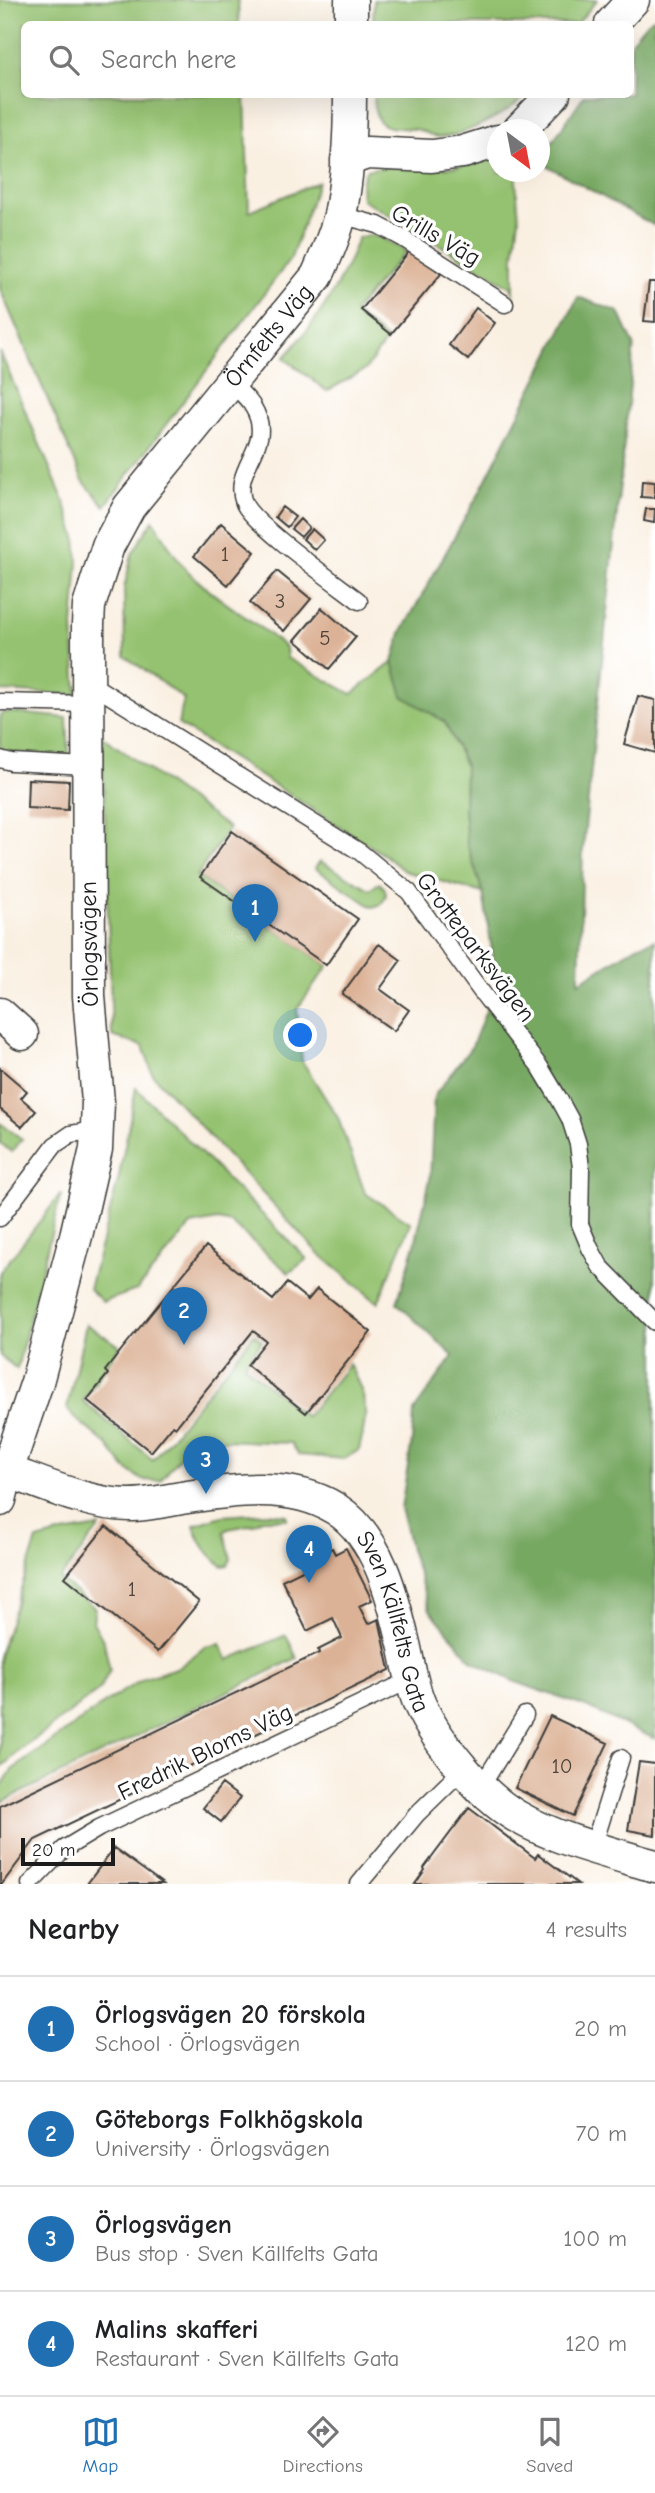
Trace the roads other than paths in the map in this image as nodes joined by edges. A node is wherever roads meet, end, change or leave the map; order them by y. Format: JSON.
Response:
{"nodes":[{"id":1,"x":351,"y":0,"type":"edge"},
{"id":2,"x":633,"y":0,"type":"edge"},
{"id":3,"x":351,"y":21,"type":"edge"},
{"id":4,"x":614,"y":21,"type":"edge"},
{"id":5,"x":350,"y":98,"type":"edge"},
{"id":6,"x":550,"y":98,"type":"edge"},
{"id":7,"x":530,"y":119,"type":"edge"},
{"id":8,"x":487,"y":144,"type":"edge"},
{"id":9,"x":347,"y":160,"type":"junction"},
{"id":10,"x":340,"y":215,"type":"junction"},
{"id":11,"x":505,"y":304,"type":"dead end"},
{"id":12,"x":231,"y":383,"type":"junction"},
{"id":13,"x":108,"y":546,"type":"joint"},
{"id":14,"x":359,"y":601,"type":"dead end"},
{"id":15,"x":88,"y":693,"type":"junction"},
{"id":16,"x":0,"y":702,"type":"edge"},
{"id":17,"x":0,"y":759,"type":"edge"},
{"id":18,"x":87,"y":766,"type":"junction"},
{"id":19,"x":96,"y":1130,"type":"junction"},
{"id":20,"x":0,"y":1218,"type":"edge"},
{"id":21,"x":655,"y":1321,"type":"edge"},
{"id":22,"x":4,"y":1486,"type":"edge"},
{"id":23,"x":412,"y":1679,"type":"junction"},
{"id":24,"x":525,"y":1715,"type":"dead end"},
{"id":25,"x":621,"y":1758,"type":"dead end"},
{"id":26,"x":472,"y":1777,"type":"junction"},
{"id":27,"x":593,"y":1847,"type":"junction"},
{"id":28,"x":655,"y":1866,"type":"edge"},
{"id":29,"x":30,"y":1884,"type":"edge"},
{"id":30,"x":359,"y":1884,"type":"edge"}],
"edges":[{"from":1,"to":3,"type":"street"},
{"from":2,"to":4,"type":"street"},
{"from":5,"to":9,"type":"street","name":"Örnfelts Väg"},
{"from":6,"to":7,"type":"street"},
{"from":8,"to":9,"type":"street"},
{"from":9,"to":10,"type":"street","name":"Örnfelts Väg"},
{"from":10,"to":11,"type":"lane","name":"Grills Väg"},
{"from":10,"to":12,"type":"street","name":"Örnfelts Väg"},
{"from":12,"to":13,"type":"street","name":"Örnfelts Väg"},
{"from":12,"to":14,"type":"lane"},
{"from":13,"to":15,"type":"street","name":"Örlogsvägen"},
{"from":15,"to":16,"type":"lane"},
{"from":15,"to":18,"type":"street","name":"Örlogsvägen"},
{"from":15,"to":21,"type":"lane","name":"Grotteparksvägen"},
{"from":17,"to":18,"type":"lane"},
{"from":18,"to":19,"type":"street","name":"Örlogsvägen"},
{"from":19,"to":20,"type":"lane"},
{"from":19,"to":22,"type":"street","name":"Örlogsvägen"},
{"from":22,"to":23,"type":"street","name":"Sven Källfelts Gata"},
{"from":23,"to":26,"type":"street","name":"Sven Källfelts Gata"},
{"from":23,"to":29,"type":"lane","name":"Fredrik Bloms Väg"},
{"from":24,"to":26,"type":"lane"},
{"from":25,"to":27,"type":"lane"},
{"from":26,"to":27,"type":"street","name":"Sven Källfelts Gata"},
{"from":26,"to":30,"type":"lane"},
{"from":27,"to":28,"type":"street","name":"Sven Källfelts Gata"}]}
